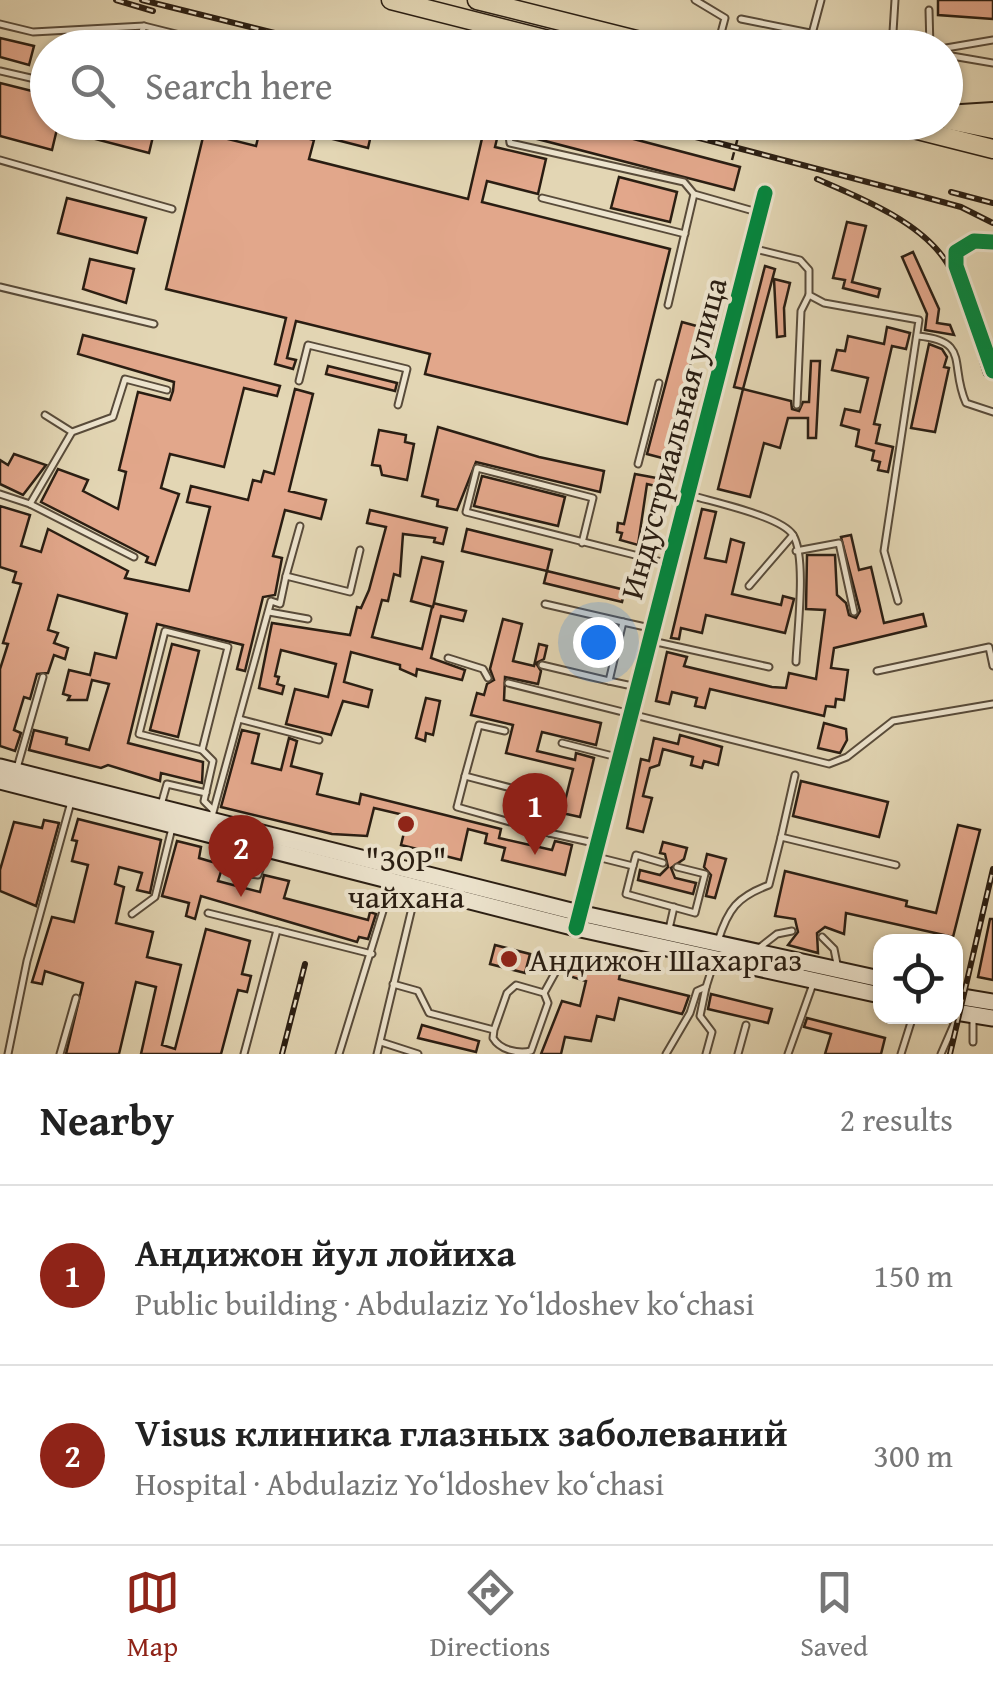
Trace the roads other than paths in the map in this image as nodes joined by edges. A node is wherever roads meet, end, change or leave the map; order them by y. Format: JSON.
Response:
{"nodes":[{"id":1,"x":392,"y":0,"type":"edge"},
{"id":2,"x":478,"y":0,"type":"edge"},
{"id":3,"x":695,"y":0,"type":"edge"},
{"id":4,"x":821,"y":0,"type":"edge"},
{"id":5,"x":895,"y":0,"type":"edge"},
{"id":6,"x":929,"y":10,"type":"dead end"},
{"id":7,"x":741,"y":20,"type":"dead end"},
{"id":8,"x":0,"y":24,"type":"edge"},
{"id":9,"x":144,"y":26,"type":"junction"},
{"id":10,"x":70,"y":30,"type":"edge"},
{"id":11,"x":143,"y":30,"type":"edge"},
{"id":12,"x":160,"y":30,"type":"edge"},
{"id":13,"x":510,"y":30,"type":"edge"},
{"id":14,"x":597,"y":30,"type":"edge"},
{"id":15,"x":722,"y":30,"type":"edge"},
{"id":16,"x":813,"y":30,"type":"joint"},
{"id":17,"x":891,"y":30,"type":"edge"},
{"id":18,"x":930,"y":30,"type":"edge"},
{"id":19,"x":30,"y":31,"type":"edge"},
{"id":20,"x":993,"y":40,"type":"edge"},
{"id":21,"x":963,"y":47,"type":"edge"},
{"id":22,"x":963,"y":56,"type":"edge"},
{"id":23,"x":993,"y":64,"type":"edge"},
{"id":24,"x":0,"y":70,"type":"edge"},
{"id":25,"x":30,"y":78,"type":"edge"},
{"id":26,"x":993,"y":113,"type":"edge"},
{"id":27,"x":963,"y":116,"type":"edge"},
{"id":28,"x":963,"y":122,"type":"edge"},
{"id":29,"x":993,"y":130,"type":"edge"},
{"id":30,"x":509,"y":140,"type":"edge"},
{"id":31,"x":955,"y":140,"type":"edge"},
{"id":32,"x":993,"y":150,"type":"edge"},
{"id":33,"x":0,"y":160,"type":"edge"},
{"id":34,"x":694,"y":194,"type":"junction"},
{"id":35,"x":765,"y":194,"type":"dead end"},
{"id":36,"x":542,"y":198,"type":"dead end"},
{"id":37,"x":172,"y":210,"type":"dead end"},
{"id":38,"x":760,"y":213,"type":"junction"},
{"id":39,"x":685,"y":234,"type":"junction"},
{"id":40,"x":993,"y":242,"type":"edge"},
{"id":41,"x":751,"y":248,"type":"junction"},
{"id":42,"x":0,"y":287,"type":"edge"},
{"id":43,"x":809,"y":294,"type":"junction"},
{"id":44,"x":668,"y":305,"type":"dead end"},
{"id":45,"x":154,"y":324,"type":"dead end"},
{"id":46,"x":918,"y":336,"type":"junction"},
{"id":47,"x":993,"y":370,"type":"edge"},
{"id":48,"x":299,"y":381,"type":"dead end"},
{"id":49,"x":659,"y":384,"type":"dead end"},
{"id":50,"x":167,"y":390,"type":"dead end"},
{"id":51,"x":797,"y":404,"type":"dead end"},
{"id":52,"x":398,"y":405,"type":"dead end"},
{"id":53,"x":993,"y":412,"type":"edge"},
{"id":54,"x":45,"y":415,"type":"dead end"},
{"id":55,"x":72,"y":432,"type":"junction"},
{"id":56,"x":638,"y":464,"type":"dead end"},
{"id":57,"x":0,"y":494,"type":"edge"},
{"id":58,"x":687,"y":494,"type":"junction"},
{"id":59,"x":30,"y":504,"type":"junction"},
{"id":60,"x":300,"y":526,"type":"dead end"},
{"id":61,"x":793,"y":535,"type":"junction"},
{"id":62,"x":582,"y":542,"type":"junction"},
{"id":63,"x":360,"y":550,"type":"dead end"},
{"id":64,"x":796,"y":551,"type":"junction"},
{"id":65,"x":134,"y":557,"type":"dead end"},
{"id":66,"x":669,"y":564,"type":"junction"},
{"id":67,"x":286,"y":576,"type":"junction"},
{"id":68,"x":749,"y":586,"type":"dead end"},
{"id":69,"x":898,"y":601,"type":"dead end"},
{"id":70,"x":546,"y":604,"type":"dead end"},
{"id":71,"x":268,"y":612,"type":"junction"},
{"id":72,"x":854,"y":612,"type":"dead end"},
{"id":73,"x":308,"y":619,"type":"dead end"},
{"id":74,"x":623,"y":622,"type":"junction"},
{"id":75,"x":651,"y":634,"type":"junction"},
{"id":76,"x":448,"y":658,"type":"dead end"},
{"id":77,"x":796,"y":662,"type":"dead end"},
{"id":78,"x":542,"y":666,"type":"dead end"},
{"id":79,"x":993,"y":666,"type":"edge"},
{"id":80,"x":769,"y":667,"type":"dead end"},
{"id":81,"x":877,"y":671,"type":"dead end"},
{"id":82,"x":43,"y":677,"type":"dead end"},
{"id":83,"x":488,"y":678,"type":"dead end"},
{"id":84,"x":609,"y":680,"type":"junction"},
{"id":85,"x":508,"y":682,"type":"dead end"},
{"id":86,"x":637,"y":687,"type":"junction"},
{"id":87,"x":993,"y":704,"type":"edge"},
{"id":88,"x":630,"y":712,"type":"junction"},
{"id":89,"x":239,"y":720,"type":"junction"},
{"id":90,"x":505,"y":731,"type":"dead end"},
{"id":91,"x":319,"y":740,"type":"dead end"},
{"id":92,"x":562,"y":743,"type":"dead end"},
{"id":93,"x":202,"y":750,"type":"junction"},
{"id":94,"x":619,"y":757,"type":"junction"},
{"id":95,"x":8,"y":768,"type":"edge"},
{"id":96,"x":794,"y":775,"type":"dead end"},
{"id":97,"x":466,"y":776,"type":"junction"},
{"id":98,"x":0,"y":781,"type":"edge"},
{"id":99,"x":206,"y":793,"type":"junction"},
{"id":100,"x":72,"y":799,"type":"junction"},
{"id":101,"x":160,"y":806,"type":"junction"},
{"id":102,"x":212,"y":814,"type":"junction"},
{"id":103,"x":173,"y":825,"type":"junction"},
{"id":104,"x":550,"y":833,"type":"junction"},
{"id":105,"x":781,"y":837,"type":"junction"},
{"id":106,"x":267,"y":849,"type":"junction"},
{"id":107,"x":595,"y":850,"type":"junction"},
{"id":108,"x":663,"y":863,"type":"dead end"},
{"id":109,"x":896,"y":865,"type":"dead end"},
{"id":110,"x":634,"y":866,"type":"junction"},
{"id":111,"x":678,"y":867,"type":"dead end"},
{"id":112,"x":230,"y":872,"type":"dead end"},
{"id":113,"x":394,"y":872,"type":"junction"},
{"id":114,"x":419,"y":878,"type":"junction"},
{"id":115,"x":674,"y":907,"type":"junction"},
{"id":116,"x":208,"y":913,"type":"dead end"},
{"id":117,"x":132,"y":914,"type":"dead end"},
{"id":118,"x":578,"y":921,"type":"junction"},
{"id":119,"x":277,"y":930,"type":"junction"},
{"id":120,"x":792,"y":931,"type":"dead end"},
{"id":121,"x":668,"y":932,"type":"junction"},
{"id":122,"x":822,"y":937,"type":"dead end"},
{"id":123,"x":717,"y":949,"type":"junction"},
{"id":124,"x":756,"y":950,"type":"junction"},
{"id":125,"x":372,"y":954,"type":"junction"},
{"id":126,"x":560,"y":964,"type":"dead end"},
{"id":127,"x":838,"y":968,"type":"junction"},
{"id":128,"x":816,"y":972,"type":"junction"},
{"id":129,"x":873,"y":976,"type":"edge"},
{"id":130,"x":393,"y":984,"type":"junction"},
{"id":131,"x":706,"y":988,"type":"junction"},
{"id":132,"x":873,"y":992,"type":"edge"},
{"id":133,"x":544,"y":993,"type":"junction"},
{"id":134,"x":76,"y":998,"type":"dead end"},
{"id":135,"x":993,"y":1002,"type":"edge"},
{"id":136,"x":963,"y":1007,"type":"edge"},
{"id":137,"x":963,"y":1008,"type":"edge"},
{"id":138,"x":963,"y":1013,"type":"edge"},
{"id":139,"x":993,"y":1018,"type":"edge"},
{"id":140,"x":910,"y":1024,"type":"edge"},
{"id":141,"x":954,"y":1024,"type":"edge"},
{"id":142,"x":746,"y":1025,"type":"dead end"},
{"id":143,"x":494,"y":1030,"type":"junction"},
{"id":144,"x":380,"y":1042,"type":"junction"},
{"id":145,"x":973,"y":1042,"type":"dead end"},
{"id":146,"x":668,"y":1053,"type":"edge"},
{"id":147,"x":8,"y":1054,"type":"edge"},
{"id":148,"x":60,"y":1054,"type":"edge"},
{"id":149,"x":244,"y":1054,"type":"edge"},
{"id":150,"x":340,"y":1054,"type":"edge"},
{"id":151,"x":377,"y":1054,"type":"edge"},
{"id":152,"x":418,"y":1054,"type":"edge"},
{"id":153,"x":706,"y":1054,"type":"edge"},
{"id":154,"x":738,"y":1054,"type":"edge"},
{"id":155,"x":788,"y":1054,"type":"edge"},
{"id":156,"x":901,"y":1054,"type":"edge"},
{"id":157,"x":941,"y":1054,"type":"edge"}],
"edges":[{"from":1,"to":13,"type":"main road"},
{"from":2,"to":14,"type":"main road"},
{"from":3,"to":15,"type":"lane"},
{"from":4,"to":16,"type":"lane"},
{"from":5,"to":17,"type":"lane"},
{"from":6,"to":18,"type":"lane"},
{"from":7,"to":16,"type":"lane"},
{"from":8,"to":19,"type":"lane"},
{"from":9,"to":10,"type":"lane"},
{"from":9,"to":11,"type":"lane"},
{"from":9,"to":12,"type":"lane"},
{"from":20,"to":21,"type":"lane"},
{"from":22,"to":23,"type":"lane"},
{"from":24,"to":25,"type":"lane"},
{"from":26,"to":27,"type":"highway"},
{"from":28,"to":29,"type":"main road"},
{"from":30,"to":34,"type":"lane"},
{"from":31,"to":32,"type":"main road"},
{"from":33,"to":37,"type":"lane"},
{"from":34,"to":38,"type":"lane"},
{"from":34,"to":39,"type":"lane"},
{"from":35,"to":38,"type":"street","name":"Индустриальная улица"},
{"from":36,"to":39,"type":"lane"},
{"from":38,"to":41,"type":"street","name":"Индустриальная улица"},
{"from":39,"to":44,"type":"lane"},
{"from":40,"to":47,"type":"street"},
{"from":41,"to":43,"type":"lane"},
{"from":41,"to":58,"type":"street","name":"Индустриальная улица"},
{"from":42,"to":45,"type":"lane"},
{"from":43,"to":46,"type":"lane"},
{"from":43,"to":51,"type":"lane"},
{"from":46,"to":53,"type":"lane"},
{"from":46,"to":69,"type":"lane"},
{"from":48,"to":52,"type":"lane"},
{"from":49,"to":56,"type":"lane"},
{"from":50,"to":55,"type":"lane"},
{"from":54,"to":55,"type":"lane"},
{"from":55,"to":59,"type":"lane"},
{"from":57,"to":59,"type":"lane"},
{"from":58,"to":61,"type":"lane"},
{"from":58,"to":66,"type":"street","name":"Индустриальная улица"},
{"from":59,"to":65,"type":"lane"},
{"from":60,"to":67,"type":"lane"},
{"from":61,"to":64,"type":"lane"},
{"from":61,"to":68,"type":"lane"},
{"from":62,"to":62,"type":"lane"},
{"from":62,"to":66,"type":"lane"},
{"from":63,"to":67,"type":"lane"},
{"from":64,"to":72,"type":"lane"},
{"from":64,"to":77,"type":"lane"},
{"from":66,"to":75,"type":"street","name":"Индустриальная улица"},
{"from":67,"to":71,"type":"lane"},
{"from":70,"to":74,"type":"lane"},
{"from":71,"to":73,"type":"lane"},
{"from":71,"to":89,"type":"lane"},
{"from":74,"to":75,"type":"lane"},
{"from":74,"to":84,"type":"lane"},
{"from":75,"to":80,"type":"lane"},
{"from":75,"to":86,"type":"street","name":"Индустриальная улица"},
{"from":76,"to":83,"type":"lane"},
{"from":78,"to":84,"type":"lane"},
{"from":79,"to":81,"type":"lane"},
{"from":82,"to":95,"type":"lane"},
{"from":84,"to":86,"type":"lane"},
{"from":85,"to":88,"type":"lane"},
{"from":86,"to":88,"type":"street","name":"Индустриальная улица"},
{"from":87,"to":88,"type":"lane"},
{"from":88,"to":94,"type":"street","name":"Индустриальная улица"},
{"from":89,"to":91,"type":"lane"},
{"from":89,"to":102,"type":"lane"},
{"from":90,"to":97,"type":"lane"},
{"from":92,"to":94,"type":"lane"},
{"from":93,"to":93,"type":"lane"},
{"from":93,"to":99,"type":"lane"},
{"from":94,"to":107,"type":"street","name":"Индустриальная улица"},
{"from":95,"to":101,"type":"main road"},
{"from":96,"to":105,"type":"lane"},
{"from":97,"to":104,"type":"lane"},
{"from":97,"to":104,"type":"lane"},
{"from":98,"to":100,"type":"main road"},
{"from":99,"to":101,"type":"lane"},
{"from":99,"to":102,"type":"lane"},
{"from":100,"to":103,"type":"main road"},
{"from":100,"to":147,"type":"lane"},
{"from":101,"to":102,"type":"main road"},
{"from":102,"to":113,"type":"main road"},
{"from":103,"to":106,"type":"main road"},
{"from":103,"to":117,"type":"lane"},
{"from":104,"to":107,"type":"lane"},
{"from":105,"to":109,"type":"lane"},
{"from":105,"to":123,"type":"lane"},
{"from":106,"to":112,"type":"lane"},
{"from":106,"to":113,"type":"main road"},
{"from":107,"to":110,"type":"lane"},
{"from":107,"to":118,"type":"street","name":"Индустриальная улица"},
{"from":108,"to":110,"type":"lane"},
{"from":110,"to":115,"type":"lane"},
{"from":111,"to":115,"type":"lane"},
{"from":113,"to":114,"type":"main road"},
{"from":113,"to":125,"type":"lane"},
{"from":114,"to":118,"type":"main road"},
{"from":114,"to":130,"type":"lane"},
{"from":115,"to":121,"type":"lane"},
{"from":116,"to":119,"type":"lane"},
{"from":118,"to":121,"type":"main road"},
{"from":118,"to":123,"type":"main road"},
{"from":119,"to":125,"type":"lane"},
{"from":119,"to":149,"type":"lane"},
{"from":120,"to":124,"type":"lane"},
{"from":121,"to":123,"type":"main road"},
{"from":122,"to":127,"type":"lane"},
{"from":123,"to":124,"type":"main road"},
{"from":123,"to":128,"type":"main road"},
{"from":123,"to":131,"type":"lane"},
{"from":124,"to":128,"type":"main road"},
{"from":125,"to":150,"type":"lane"},
{"from":126,"to":133,"type":"lane"},
{"from":127,"to":128,"type":"main road"},
{"from":127,"to":129,"type":"main road"},
{"from":128,"to":132,"type":"main road"},
{"from":128,"to":155,"type":"lane"},
{"from":130,"to":143,"type":"lane"},
{"from":130,"to":144,"type":"lane"},
{"from":131,"to":146,"type":"lane"},
{"from":131,"to":153,"type":"lane"},
{"from":133,"to":143,"type":"lane"},
{"from":133,"to":143,"type":"lane"},
{"from":134,"to":148,"type":"lane"},
{"from":135,"to":136,"type":"main road"},
{"from":137,"to":139,"type":"main road"},
{"from":138,"to":145,"type":"lane"},
{"from":140,"to":156,"type":"lane"},
{"from":141,"to":157,"type":"lane"},
{"from":142,"to":154,"type":"lane"},
{"from":144,"to":151,"type":"lane"},
{"from":144,"to":152,"type":"lane"}]}
